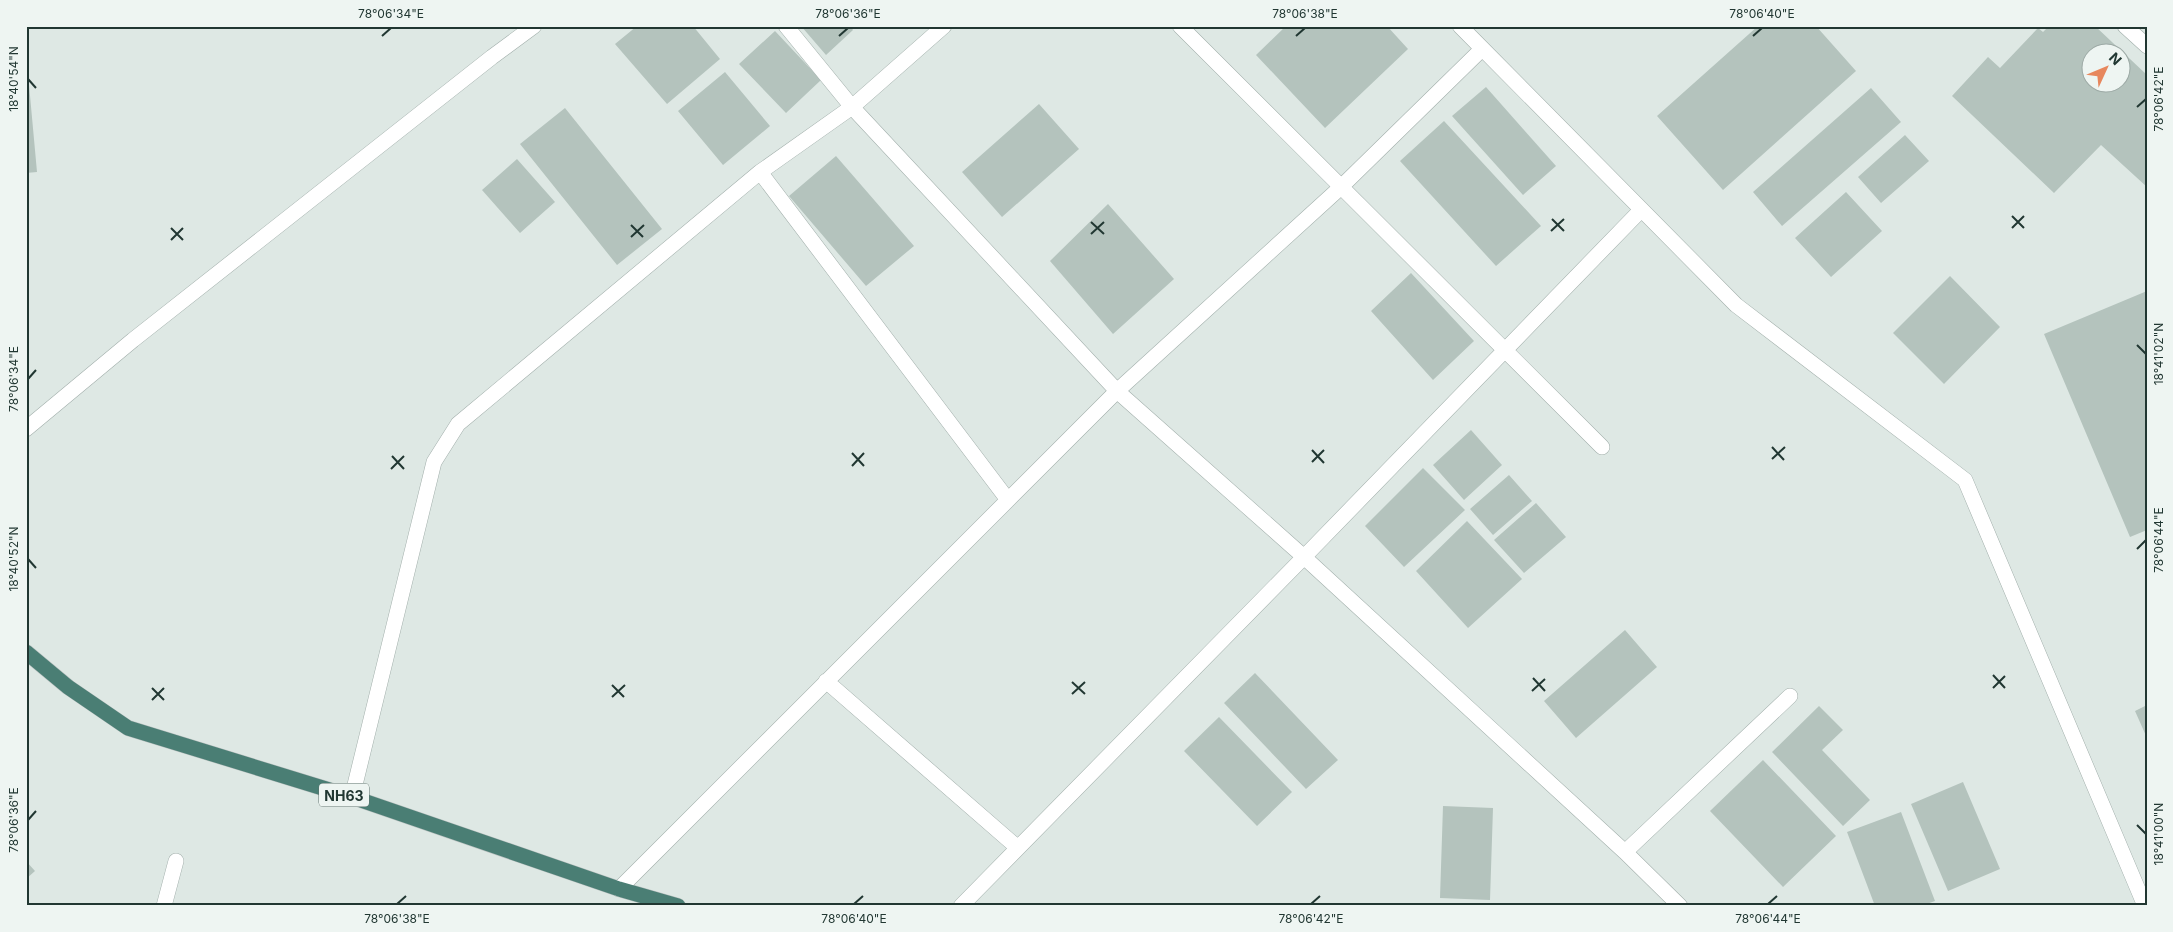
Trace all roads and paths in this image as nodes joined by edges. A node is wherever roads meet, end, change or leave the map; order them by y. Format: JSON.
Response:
{"nodes":[{"id":1,"x":534,"y":26,"type":"edge"},
{"id":2,"x":786,"y":26,"type":"edge"},
{"id":3,"x":944,"y":26,"type":"edge"},
{"id":4,"x":1180,"y":26,"type":"edge"},
{"id":5,"x":1460,"y":26,"type":"edge"},
{"id":6,"x":2125,"y":26,"type":"edge"},
{"id":7,"x":2147,"y":46,"type":"edge"},
{"id":8,"x":1482,"y":49,"type":"junction"},
{"id":9,"x":852,"y":107,"type":"junction"},
{"id":10,"x":760,"y":172,"type":"junction"},
{"id":11,"x":1341,"y":187,"type":"junction"},
{"id":12,"x":1641,"y":210,"type":"junction"},
{"id":13,"x":1505,"y":350,"type":"junction"},
{"id":14,"x":1117,"y":391,"type":"junction"},
{"id":15,"x":26,"y":429,"type":"edge"},
{"id":16,"x":1602,"y":447,"type":"dead end"},
{"id":17,"x":1008,"y":500,"type":"junction"},
{"id":18,"x":1304,"y":557,"type":"junction"},
{"id":19,"x":26,"y":652,"type":"edge"},
{"id":20,"x":826,"y":681,"type":"junction"},
{"id":21,"x":1790,"y":696,"type":"dead end"},
{"id":22,"x":352,"y":797,"type":"junction"},
{"id":23,"x":1018,"y":848,"type":"junction"},
{"id":24,"x":1625,"y":852,"type":"junction"},
{"id":25,"x":176,"y":860,"type":"dead end"},
{"id":26,"x":619,"y":889,"type":"junction"},
{"id":27,"x":164,"y":906,"type":"edge"},
{"id":28,"x":678,"y":906,"type":"edge"},
{"id":29,"x":961,"y":906,"type":"edge"},
{"id":30,"x":1680,"y":906,"type":"edge"},
{"id":31,"x":2145,"y":906,"type":"edge"}],
"edges":[{"from":1,"to":15,"type":"street"},
{"from":2,"to":9,"type":"street"},
{"from":3,"to":9,"type":"street"},
{"from":4,"to":11,"type":"street"},
{"from":5,"to":8,"type":"street"},
{"from":6,"to":7,"type":"street"},
{"from":8,"to":11,"type":"street"},
{"from":8,"to":12,"type":"street"},
{"from":9,"to":10,"type":"street"},
{"from":9,"to":14,"type":"street"},
{"from":10,"to":17,"type":"street"},
{"from":10,"to":22,"type":"street"},
{"from":11,"to":13,"type":"street"},
{"from":11,"to":14,"type":"street"},
{"from":12,"to":13,"type":"street"},
{"from":12,"to":31,"type":"street"},
{"from":13,"to":16,"type":"street"},
{"from":13,"to":18,"type":"street"},
{"from":14,"to":17,"type":"street"},
{"from":14,"to":18,"type":"street"},
{"from":17,"to":20,"type":"street"},
{"from":18,"to":23,"type":"street"},
{"from":18,"to":24,"type":"street"},
{"from":19,"to":22,"type":"highway","number":"NH63"},
{"from":20,"to":23,"type":"street"},
{"from":20,"to":26,"type":"street"},
{"from":21,"to":24,"type":"street"},
{"from":22,"to":26,"type":"highway","number":"NH63"},
{"from":23,"to":29,"type":"street"},
{"from":24,"to":30,"type":"street"},
{"from":25,"to":27,"type":"street"},
{"from":26,"to":28,"type":"highway","number":"NH63"}]}
